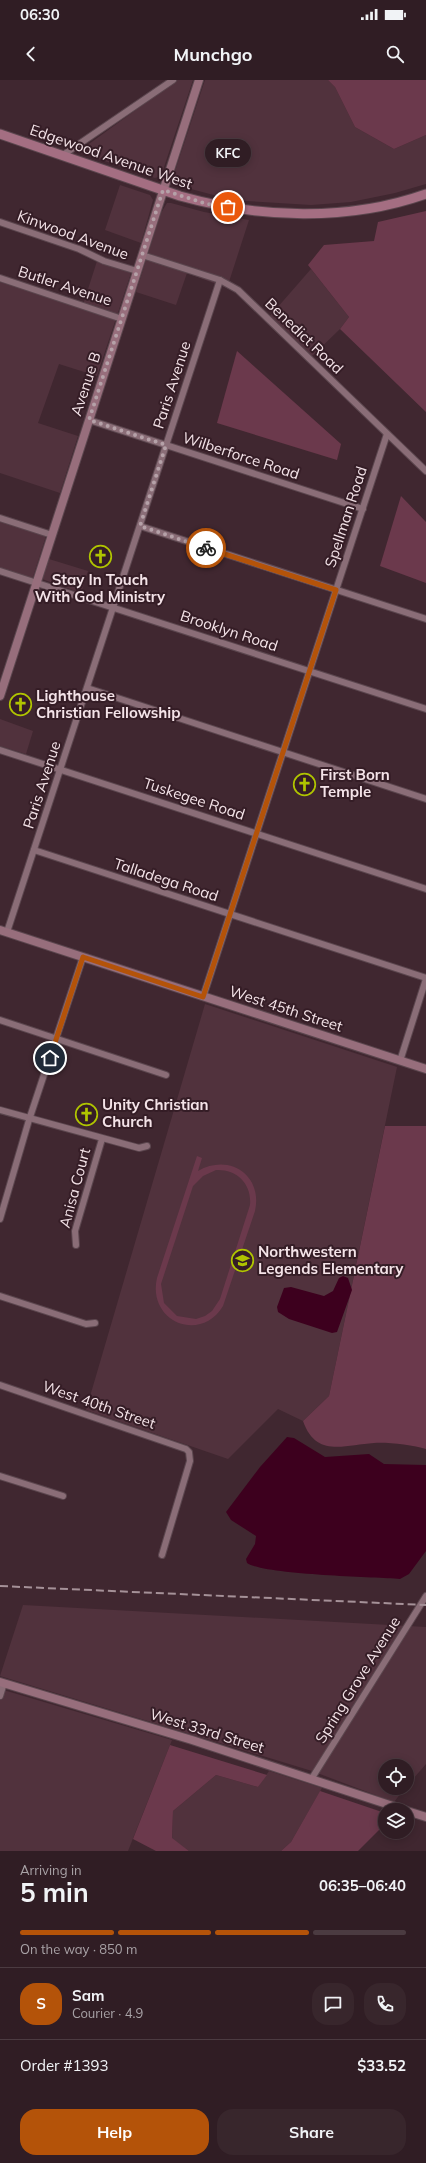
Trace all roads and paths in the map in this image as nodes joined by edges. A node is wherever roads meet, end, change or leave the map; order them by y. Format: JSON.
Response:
{"nodes":[{"id":1,"x":173,"y":80,"type":"edge"},
{"id":2,"x":199,"y":80,"type":"edge"},
{"id":3,"x":0,"y":134,"type":"edge"},
{"id":4,"x":63,"y":155,"type":"junction"},
{"id":5,"x":163,"y":190,"type":"junction"},
{"id":6,"x":426,"y":194,"type":"edge"},
{"id":7,"x":0,"y":222,"type":"edge"},
{"id":8,"x":142,"y":255,"type":"junction"},
{"id":9,"x":137,"y":271,"type":"junction"},
{"id":10,"x":0,"y":278,"type":"edge"},
{"id":11,"x":220,"y":280,"type":"junction"},
{"id":12,"x":122,"y":318,"type":"junction"},
{"id":13,"x":89,"y":420,"type":"junction"},
{"id":14,"x":387,"y":434,"type":"junction"},
{"id":15,"x":166,"y":445,"type":"junction"},
{"id":16,"x":426,"y":471,"type":"edge"},
{"id":17,"x":363,"y":509,"type":"junction"},
{"id":18,"x":0,"y":518,"type":"edge"},
{"id":19,"x":140,"y":526,"type":"junction"},
{"id":20,"x":52,"y":535,"type":"junction"},
{"id":21,"x":0,"y":571,"type":"edge"},
{"id":22,"x":36,"y":583,"type":"junction"},
{"id":23,"x":336,"y":590,"type":"junction"},
{"id":24,"x":113,"y":607,"type":"junction"},
{"id":25,"x":426,"y":619,"type":"edge"},
{"id":26,"x":310,"y":671,"type":"junction"},
{"id":27,"x":87,"y":688,"type":"junction"},
{"id":28,"x":0,"y":696,"type":"edge"},
{"id":29,"x":426,"y":709,"type":"edge"},
{"id":30,"x":0,"y":750,"type":"edge"},
{"id":31,"x":283,"y":752,"type":"junction"},
{"id":32,"x":60,"y":769,"type":"junction"},
{"id":33,"x":426,"y":799,"type":"edge"},
{"id":34,"x":257,"y":834,"type":"junction"},
{"id":35,"x":34,"y":850,"type":"junction"},
{"id":36,"x":426,"y":889,"type":"edge"},
{"id":37,"x":231,"y":915,"type":"junction"},
{"id":38,"x":3,"y":931,"type":"edge"},
{"id":39,"x":83,"y":957,"type":"junction"},
{"id":40,"x":426,"y":979,"type":"edge"},
{"id":41,"x":203,"y":997,"type":"junction"},
{"id":42,"x":0,"y":1020,"type":"edge"},
{"id":43,"x":56,"y":1038,"type":"junction"},
{"id":44,"x":400,"y":1061,"type":"junction"},
{"id":45,"x":426,"y":1069,"type":"edge"},
{"id":46,"x":166,"y":1075,"type":"dead end"},
{"id":47,"x":0,"y":1110,"type":"edge"},
{"id":48,"x":29,"y":1120,"type":"junction"},
{"id":49,"x":102,"y":1139,"type":"junction"},
{"id":50,"x":147,"y":1146,"type":"dead end"},
{"id":51,"x":0,"y":1218,"type":"edge"},
{"id":52,"x":76,"y":1244,"type":"dead end"},
{"id":53,"x":0,"y":1296,"type":"edge"},
{"id":54,"x":95,"y":1323,"type":"dead end"},
{"id":55,"x":0,"y":1385,"type":"edge"},
{"id":56,"x":0,"y":1476,"type":"edge"},
{"id":57,"x":62,"y":1496,"type":"dead end"},
{"id":58,"x":162,"y":1555,"type":"dead end"},
{"id":59,"x":426,"y":1596,"type":"edge"},
{"id":60,"x":2,"y":1683,"type":"edge"},
{"id":61,"x":0,"y":1696,"type":"edge"},
{"id":62,"x":312,"y":1778,"type":"junction"},
{"id":63,"x":385,"y":1803,"type":"edge"},
{"id":64,"x":414,"y":1813,"type":"edge"},
{"id":65,"x":426,"y":1817,"type":"edge"}],
"edges":[{"from":1,"to":4,"type":"street"},
{"from":2,"to":5,"type":"street","name":"Avenue B"},
{"from":3,"to":4,"type":"main road","name":"Edgewood Avenue West"},
{"from":4,"to":5,"type":"main road","name":"Edgewood Avenue West"},
{"from":5,"to":6,"type":"main road","name":"Edgewood Avenue West"},
{"from":5,"to":8,"type":"street","name":"Avenue B"},
{"from":7,"to":9,"type":"street","name":"Kinwood Avenue"},
{"from":8,"to":9,"type":"street","name":"Avenue B"},
{"from":8,"to":11,"type":"street","name":"Benedict Road"},
{"from":9,"to":12,"type":"street","name":"Avenue B"},
{"from":10,"to":12,"type":"street","name":"Butler Avenue"},
{"from":11,"to":14,"type":"street","name":"Benedict Road"},
{"from":11,"to":15,"type":"street","name":"Paris Avenue"},
{"from":12,"to":13,"type":"street","name":"Avenue B"},
{"from":13,"to":15,"type":"street","name":"Wilberforce Road"},
{"from":13,"to":20,"type":"street","name":"Avenue B"},
{"from":14,"to":16,"type":"street","name":"Benedict Road"},
{"from":14,"to":17,"type":"street","name":"Spellman Road"},
{"from":15,"to":17,"type":"street","name":"Wilberforce Road"},
{"from":15,"to":19,"type":"street","name":"Paris Avenue"},
{"from":17,"to":23,"type":"street","name":"Spellman Road"},
{"from":18,"to":20,"type":"street"},
{"from":19,"to":23,"type":"street"},
{"from":19,"to":24,"type":"street","name":"Paris Avenue"},
{"from":20,"to":22,"type":"street","name":"Avenue B"},
{"from":21,"to":22,"type":"street","name":"Brooklyn Road"},
{"from":22,"to":24,"type":"street","name":"Brooklyn Road"},
{"from":22,"to":28,"type":"street","name":"Avenue B"},
{"from":23,"to":25,"type":"street"},
{"from":23,"to":26,"type":"street","name":"Spellman Road"},
{"from":24,"to":26,"type":"street","name":"Brooklyn Road"},
{"from":24,"to":27,"type":"street","name":"Paris Avenue"},
{"from":26,"to":29,"type":"street","name":"Brooklyn Road"},
{"from":26,"to":31,"type":"street","name":"Spellman Road"},
{"from":27,"to":31,"type":"street"},
{"from":27,"to":32,"type":"street","name":"Paris Avenue"},
{"from":30,"to":32,"type":"street","name":"Tuskegee Road"},
{"from":31,"to":33,"type":"street"},
{"from":31,"to":34,"type":"street","name":"Spellman Road"},
{"from":32,"to":34,"type":"street","name":"Tuskegee Road"},
{"from":32,"to":35,"type":"street","name":"Paris Avenue"},
{"from":34,"to":36,"type":"street","name":"Tuskegee Road"},
{"from":34,"to":37,"type":"street","name":"Spellman Road"},
{"from":35,"to":37,"type":"street","name":"Talladega Road"},
{"from":35,"to":38,"type":"street","name":"Paris Avenue"},
{"from":37,"to":40,"type":"street","name":"Talladega Road"},
{"from":37,"to":41,"type":"street","name":"Spellman Road"},
{"from":38,"to":39,"type":"street","name":"West 45th Street"},
{"from":39,"to":41,"type":"street","name":"West 45th Street"},
{"from":39,"to":43,"type":"street"},
{"from":40,"to":44,"type":"street"},
{"from":41,"to":44,"type":"street","name":"West 45th Street"},
{"from":42,"to":43,"type":"street"},
{"from":43,"to":46,"type":"street"},
{"from":43,"to":48,"type":"street"},
{"from":44,"to":45,"type":"street","name":"West 45th Street"},
{"from":47,"to":48,"type":"street"},
{"from":48,"to":49,"type":"street"},
{"from":48,"to":51,"type":"street"},
{"from":49,"to":50,"type":"street"},
{"from":49,"to":52,"type":"street","name":"Anisa Court"},
{"from":53,"to":54,"type":"street"},
{"from":55,"to":58,"type":"street","name":"West 40th Street"},
{"from":56,"to":57,"type":"street"},
{"from":59,"to":62,"type":"street","name":"Spring Grove Avenue"},
{"from":60,"to":61,"type":"street"},
{"from":60,"to":62,"type":"street","name":"West 33rd Street"},
{"from":62,"to":63,"type":"street","name":"West 33rd Street"},
{"from":64,"to":65,"type":"street","name":"West 33rd Street"}]}
